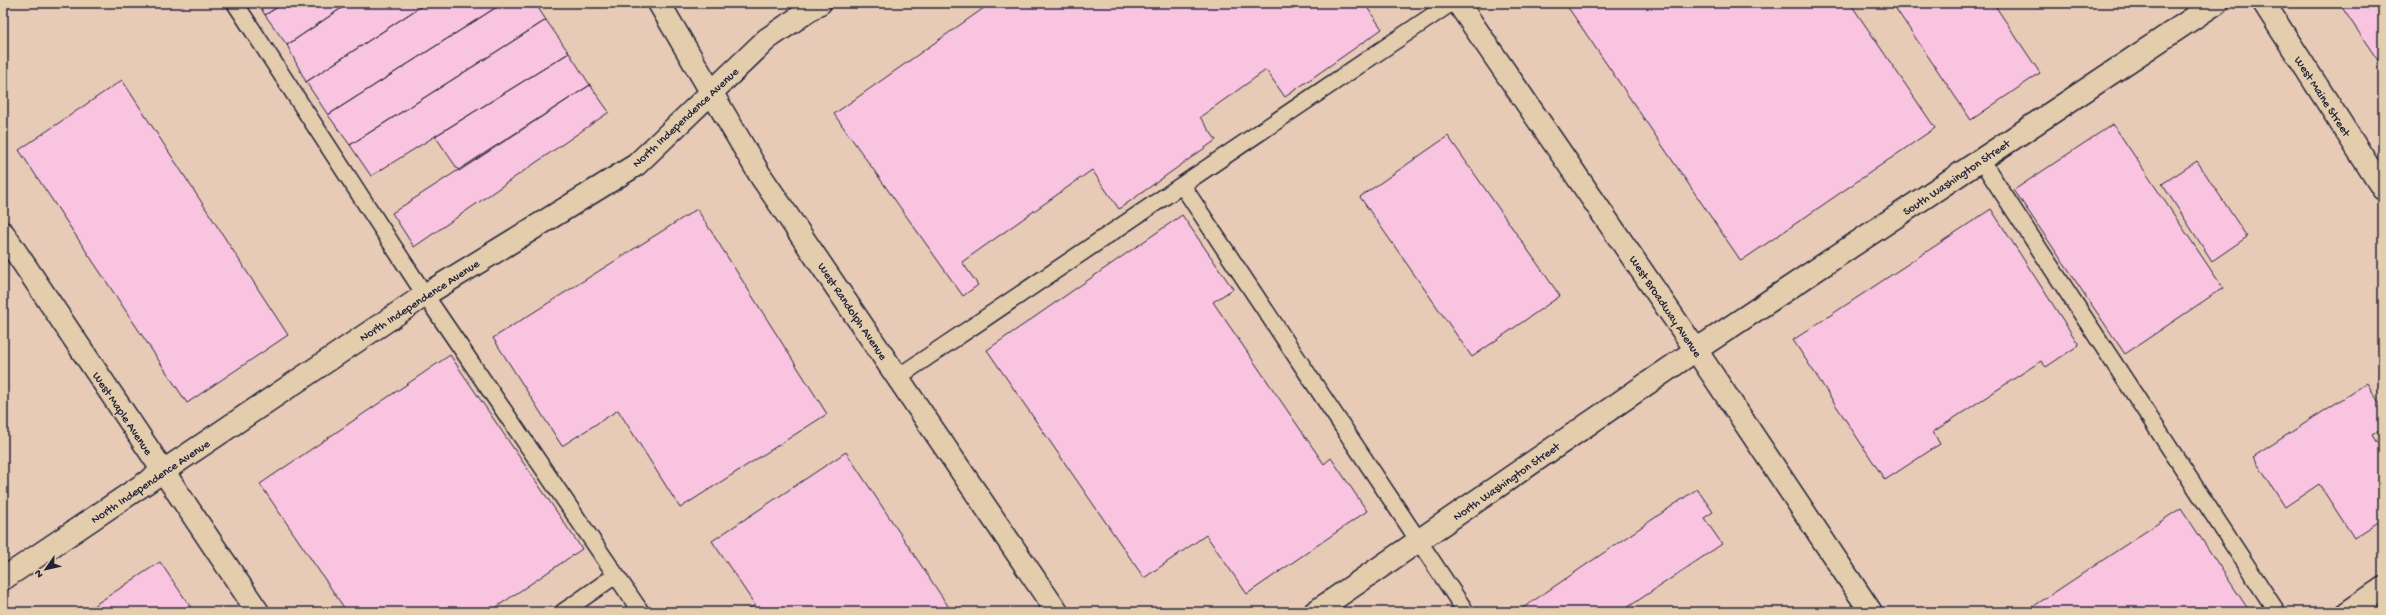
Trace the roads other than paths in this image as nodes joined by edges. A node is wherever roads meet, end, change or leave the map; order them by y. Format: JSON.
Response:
{"nodes":[{"id":1,"x":236,"y":3,"type":"edge"},
{"id":2,"x":659,"y":3,"type":"edge"},
{"id":3,"x":820,"y":3,"type":"edge"},
{"id":4,"x":1451,"y":3,"type":"edge"},
{"id":5,"x":1458,"y":3,"type":"edge"},
{"id":6,"x":2216,"y":3,"type":"edge"},
{"id":7,"x":2264,"y":3,"type":"edge"},
{"id":8,"x":712,"y":94,"type":"junction"},
{"id":9,"x":1982,"y":160,"type":"junction"},
{"id":10,"x":1182,"y":185,"type":"junction"},
{"id":11,"x":2383,"y":189,"type":"edge"},
{"id":12,"x":3,"y":233,"type":"edge"},
{"id":13,"x":425,"y":295,"type":"junction"},
{"id":14,"x":1696,"y":350,"type":"junction"},
{"id":15,"x":898,"y":377,"type":"junction"},
{"id":16,"x":163,"y":472,"type":"junction"},
{"id":17,"x":1419,"y":541,"type":"junction"},
{"id":18,"x":616,"y":575,"type":"junction"},
{"id":19,"x":3,"y":579,"type":"edge"},
{"id":20,"x":2383,"y":588,"type":"edge"},
{"id":21,"x":258,"y":612,"type":"edge"},
{"id":22,"x":563,"y":612,"type":"edge"},
{"id":23,"x":641,"y":612,"type":"edge"},
{"id":24,"x":1058,"y":612,"type":"edge"},
{"id":25,"x":1315,"y":612,"type":"edge"},
{"id":26,"x":1466,"y":612,"type":"edge"},
{"id":27,"x":1871,"y":612,"type":"edge"},
{"id":28,"x":2277,"y":612,"type":"edge"},
{"id":29,"x":2348,"y":612,"type":"edge"}],
"edges":[{"from":1,"to":13,"type":"lane"},
{"from":2,"to":8,"type":"street","name":"West Randolph Avenue"},
{"from":3,"to":8,"type":"street","name":"North Independence Avenue"},
{"from":4,"to":10,"type":"lane"},
{"from":5,"to":14,"type":"street","name":"West Broadway Avenue"},
{"from":6,"to":9,"type":"street","name":"South Washington Street"},
{"from":7,"to":11,"type":"street","name":"West Maine Street"},
{"from":8,"to":13,"type":"street","name":"North Independence Avenue"},
{"from":8,"to":15,"type":"street","name":"West Randolph Avenue"},
{"from":9,"to":14,"type":"street","name":"South Washington Street"},
{"from":9,"to":28,"type":"lane"},
{"from":10,"to":15,"type":"lane"},
{"from":10,"to":17,"type":"lane"},
{"from":12,"to":16,"type":"street","name":"West Maple Avenue"},
{"from":13,"to":16,"type":"street","name":"North Independence Avenue"},
{"from":13,"to":18,"type":"lane"},
{"from":14,"to":17,"type":"street","name":"North Washington Street"},
{"from":14,"to":27,"type":"street","name":"West Broadway Avenue"},
{"from":15,"to":24,"type":"street","name":"West Randolph Avenue"},
{"from":16,"to":19,"type":"street","name":"North Independence Avenue"},
{"from":16,"to":21,"type":"street","name":"West Maple Avenue"},
{"from":17,"to":25,"type":"street","name":"North Washington Street"},
{"from":17,"to":26,"type":"lane"},
{"from":18,"to":22,"type":"lane"},
{"from":18,"to":23,"type":"lane"},
{"from":20,"to":29,"type":"street"}]}
